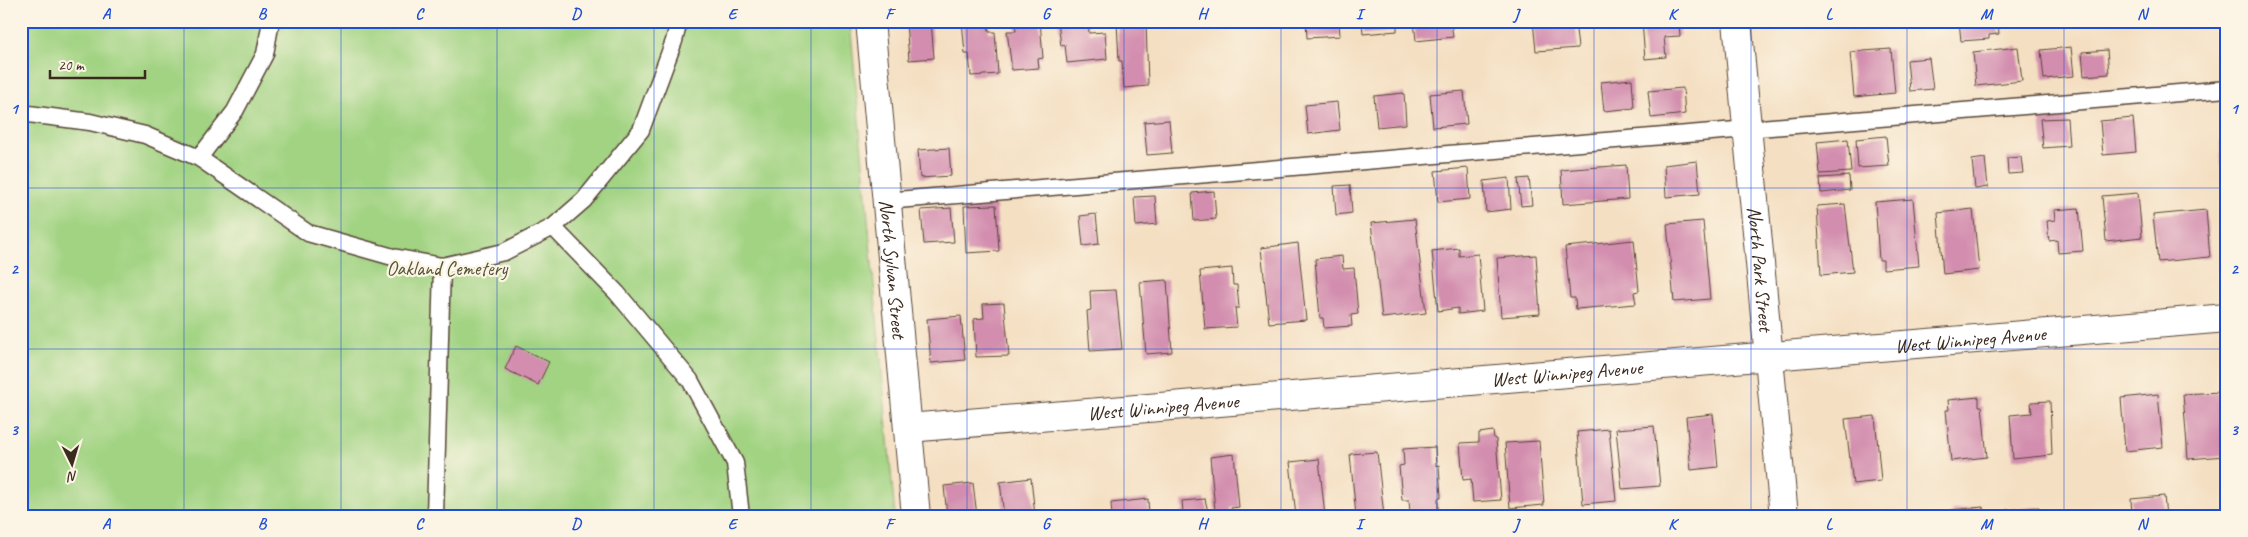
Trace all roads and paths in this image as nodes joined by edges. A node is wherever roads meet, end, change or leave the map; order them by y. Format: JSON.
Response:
{"nodes":[{"id":1,"x":271,"y":21,"type":"edge"},
{"id":2,"x":678,"y":21,"type":"edge"},
{"id":3,"x":870,"y":21,"type":"edge"},
{"id":4,"x":1737,"y":21,"type":"edge"},
{"id":5,"x":2227,"y":89,"type":"edge"},
{"id":6,"x":21,"y":112,"type":"edge"},
{"id":7,"x":1748,"y":130,"type":"junction"},
{"id":8,"x":199,"y":158,"type":"junction"},
{"id":9,"x":885,"y":201,"type":"junction"},
{"id":10,"x":553,"y":228,"type":"junction"},
{"id":11,"x":442,"y":266,"type":"junction"},
{"id":12,"x":2227,"y":318,"type":"edge"},
{"id":13,"x":1769,"y":358,"type":"junction"},
{"id":14,"x":908,"y":428,"type":"junction"},
{"id":15,"x":435,"y":516,"type":"edge"},
{"id":16,"x":741,"y":516,"type":"edge"},
{"id":17,"x":916,"y":516,"type":"edge"},
{"id":18,"x":1784,"y":516,"type":"edge"}],
"edges":[{"from":1,"to":8,"type":"lane"},
{"from":2,"to":10,"type":"lane"},
{"from":3,"to":9,"type":"street","name":"North Sylvan Street"},
{"from":4,"to":7,"type":"street","name":"North Park Street"},
{"from":5,"to":7,"type":"lane"},
{"from":6,"to":8,"type":"lane"},
{"from":7,"to":9,"type":"lane"},
{"from":7,"to":13,"type":"street","name":"North Park Street"},
{"from":8,"to":11,"type":"lane"},
{"from":9,"to":14,"type":"street","name":"North Sylvan Street"},
{"from":10,"to":11,"type":"lane"},
{"from":10,"to":16,"type":"lane"},
{"from":11,"to":15,"type":"lane"},
{"from":12,"to":13,"type":"street","name":"West Winnipeg Avenue"},
{"from":13,"to":14,"type":"street","name":"West Winnipeg Avenue"},
{"from":13,"to":18,"type":"street","name":"North Park Street"},
{"from":14,"to":17,"type":"street","name":"North Sylvan Street"}]}
